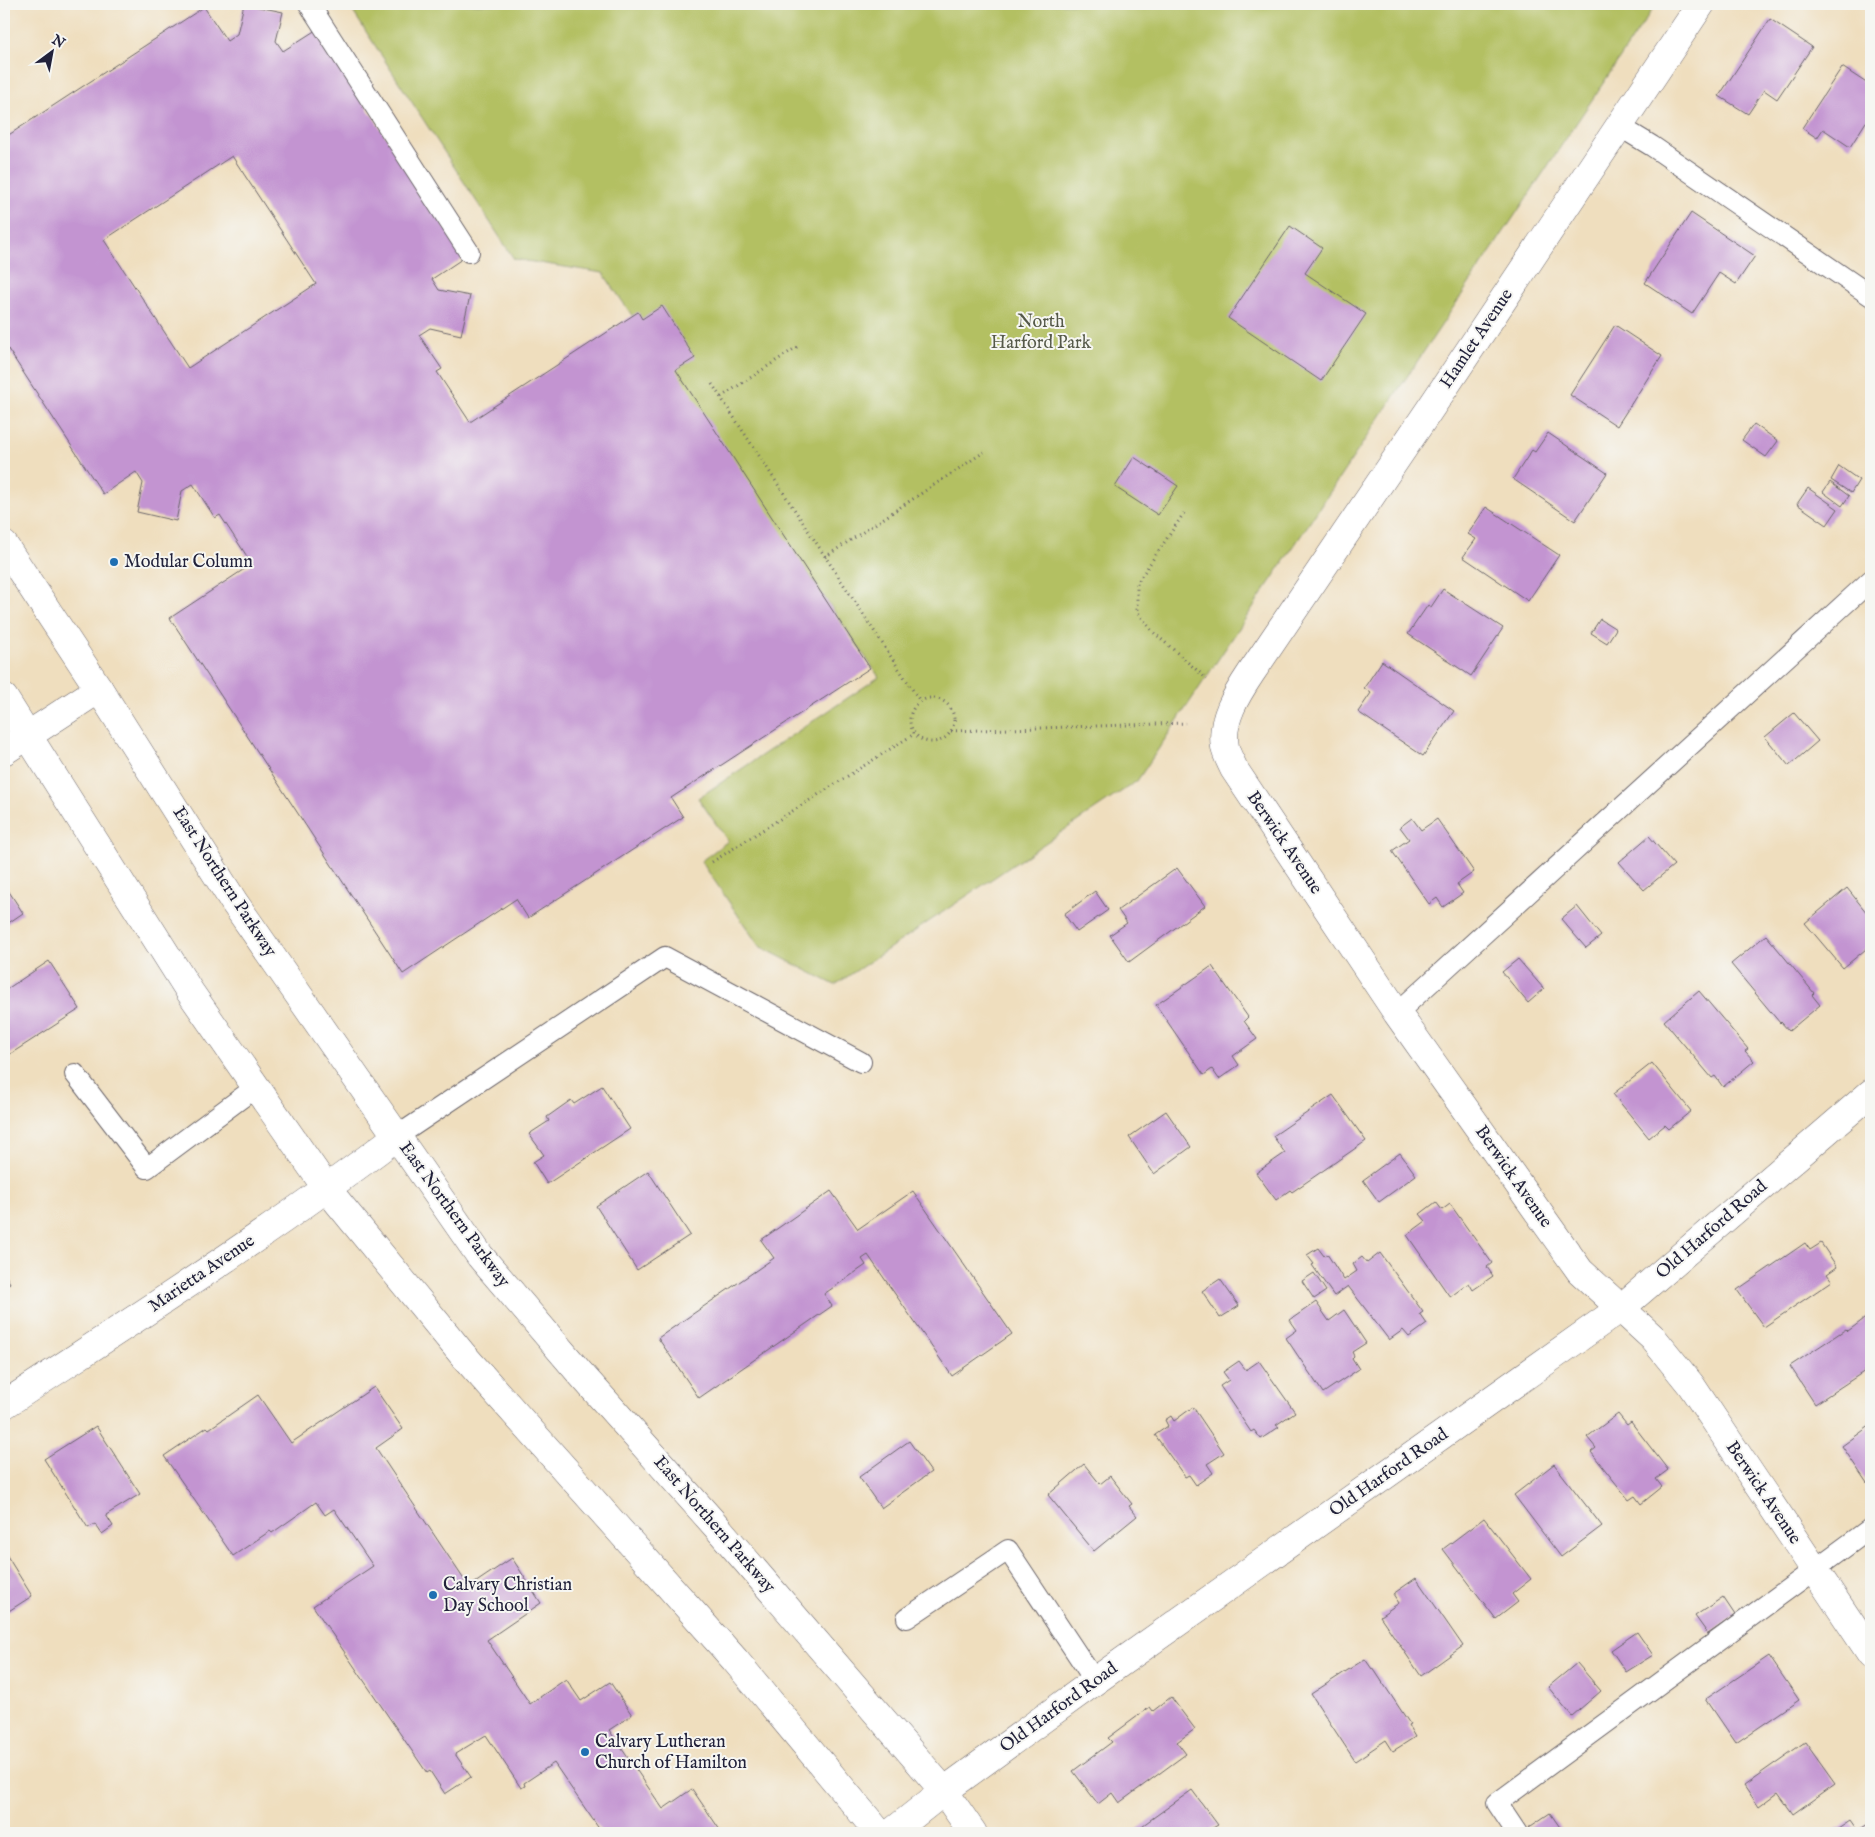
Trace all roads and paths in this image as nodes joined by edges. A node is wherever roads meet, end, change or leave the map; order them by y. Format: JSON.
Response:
{"nodes":[{"id":1,"x":309,"y":4,"type":"edge"},
{"id":2,"x":1701,"y":4,"type":"edge"},
{"id":3,"x":1619,"y":126,"type":"junction"},
{"id":4,"x":469,"y":252,"type":"dead end"},
{"id":5,"x":1871,"y":296,"type":"edge"},
{"id":6,"x":800,"y":345,"type":"dead end"},
{"id":7,"x":712,"y":384,"type":"dead end"},
{"id":8,"x":721,"y":397,"type":"junction"},
{"id":9,"x":984,"y":452,"type":"dead end"},
{"id":10,"x":1184,"y":513,"type":"dead end"},
{"id":11,"x":4,"y":545,"type":"edge"},
{"id":12,"x":825,"y":556,"type":"junction"},
{"id":13,"x":1871,"y":580,"type":"edge"},
{"id":14,"x":1251,"y":673,"type":"joint"},
{"id":15,"x":1207,"y":679,"type":"dead end"},
{"id":16,"x":99,"y":689,"type":"junction"},
{"id":17,"x":4,"y":698,"type":"edge"},
{"id":18,"x":920,"y":701,"type":"junction"},
{"id":19,"x":1186,"y":723,"type":"dead end"},
{"id":20,"x":951,"y":731,"type":"junction"},
{"id":21,"x":914,"y":734,"type":"junction"},
{"id":22,"x":28,"y":735,"type":"junction"},
{"id":23,"x":4,"y":751,"type":"edge"},
{"id":24,"x":712,"y":862,"type":"dead end"},
{"id":25,"x":1397,"y":1013,"type":"junction"},
{"id":26,"x":861,"y":1062,"type":"dead end"},
{"id":27,"x":74,"y":1074,"type":"dead end"},
{"id":28,"x":256,"y":1087,"type":"junction"},
{"id":29,"x":1871,"y":1093,"type":"edge"},
{"id":30,"x":396,"y":1137,"type":"junction"},
{"id":31,"x":327,"y":1189,"type":"junction"},
{"id":32,"x":1620,"y":1308,"type":"junction"},
{"id":33,"x":4,"y":1405,"type":"edge"},
{"id":34,"x":1871,"y":1528,"type":"edge"},
{"id":35,"x":1815,"y":1570,"type":"junction"},
{"id":36,"x":908,"y":1618,"type":"dead end"},
{"id":37,"x":1871,"y":1654,"type":"edge"},
{"id":38,"x":1095,"y":1682,"type":"junction"},
{"id":39,"x":944,"y":1791,"type":"junction"},
{"id":40,"x":879,"y":1833,"type":"edge"},
{"id":41,"x":891,"y":1833,"type":"edge"},
{"id":42,"x":973,"y":1833,"type":"edge"},
{"id":43,"x":1517,"y":1833,"type":"edge"}],
"edges":[{"from":1,"to":4,"type":"lane"},
{"from":2,"to":3,"type":"street","name":"Hamlet Avenue"},
{"from":3,"to":5,"type":"lane"},
{"from":3,"to":14,"type":"street","name":"Hamlet Avenue"},
{"from":6,"to":8,"type":"path"},
{"from":7,"to":8,"type":"path"},
{"from":8,"to":12,"type":"path"},
{"from":9,"to":12,"type":"path"},
{"from":10,"to":15,"type":"path"},
{"from":11,"to":16,"type":"street","name":"East Northern Parkway"},
{"from":12,"to":18,"type":"path"},
{"from":13,"to":25,"type":"lane"},
{"from":14,"to":25,"type":"street","name":"Berwick Avenue"},
{"from":16,"to":22,"type":"street"},
{"from":16,"to":30,"type":"street","name":"East Northern Parkway"},
{"from":17,"to":22,"type":"street"},
{"from":18,"to":20,"type":"path"},
{"from":18,"to":21,"type":"path"},
{"from":19,"to":20,"type":"path"},
{"from":20,"to":21,"type":"path"},
{"from":21,"to":24,"type":"path"},
{"from":22,"to":23,"type":"street"},
{"from":22,"to":28,"type":"street"},
{"from":25,"to":32,"type":"street","name":"Berwick Avenue"},
{"from":26,"to":30,"type":"lane"},
{"from":27,"to":28,"type":"lane"},
{"from":28,"to":31,"type":"street"},
{"from":29,"to":32,"type":"street","name":"Old Harford Road"},
{"from":30,"to":31,"type":"street","name":"Marietta Avenue"},
{"from":30,"to":39,"type":"street","name":"East Northern Parkway"},
{"from":31,"to":33,"type":"street","name":"Marietta Avenue"},
{"from":31,"to":40,"type":"street"},
{"from":32,"to":35,"type":"street","name":"Berwick Avenue"},
{"from":32,"to":38,"type":"street","name":"Old Harford Road"},
{"from":34,"to":35,"type":"lane"},
{"from":35,"to":37,"type":"street","name":"Berwick Avenue"},
{"from":35,"to":43,"type":"lane"},
{"from":36,"to":38,"type":"lane"},
{"from":38,"to":39,"type":"street","name":"Old Harford Road"},
{"from":39,"to":41,"type":"street","name":"Old Harford Road"},
{"from":39,"to":42,"type":"street","name":"East Northern Parkway"}]}
